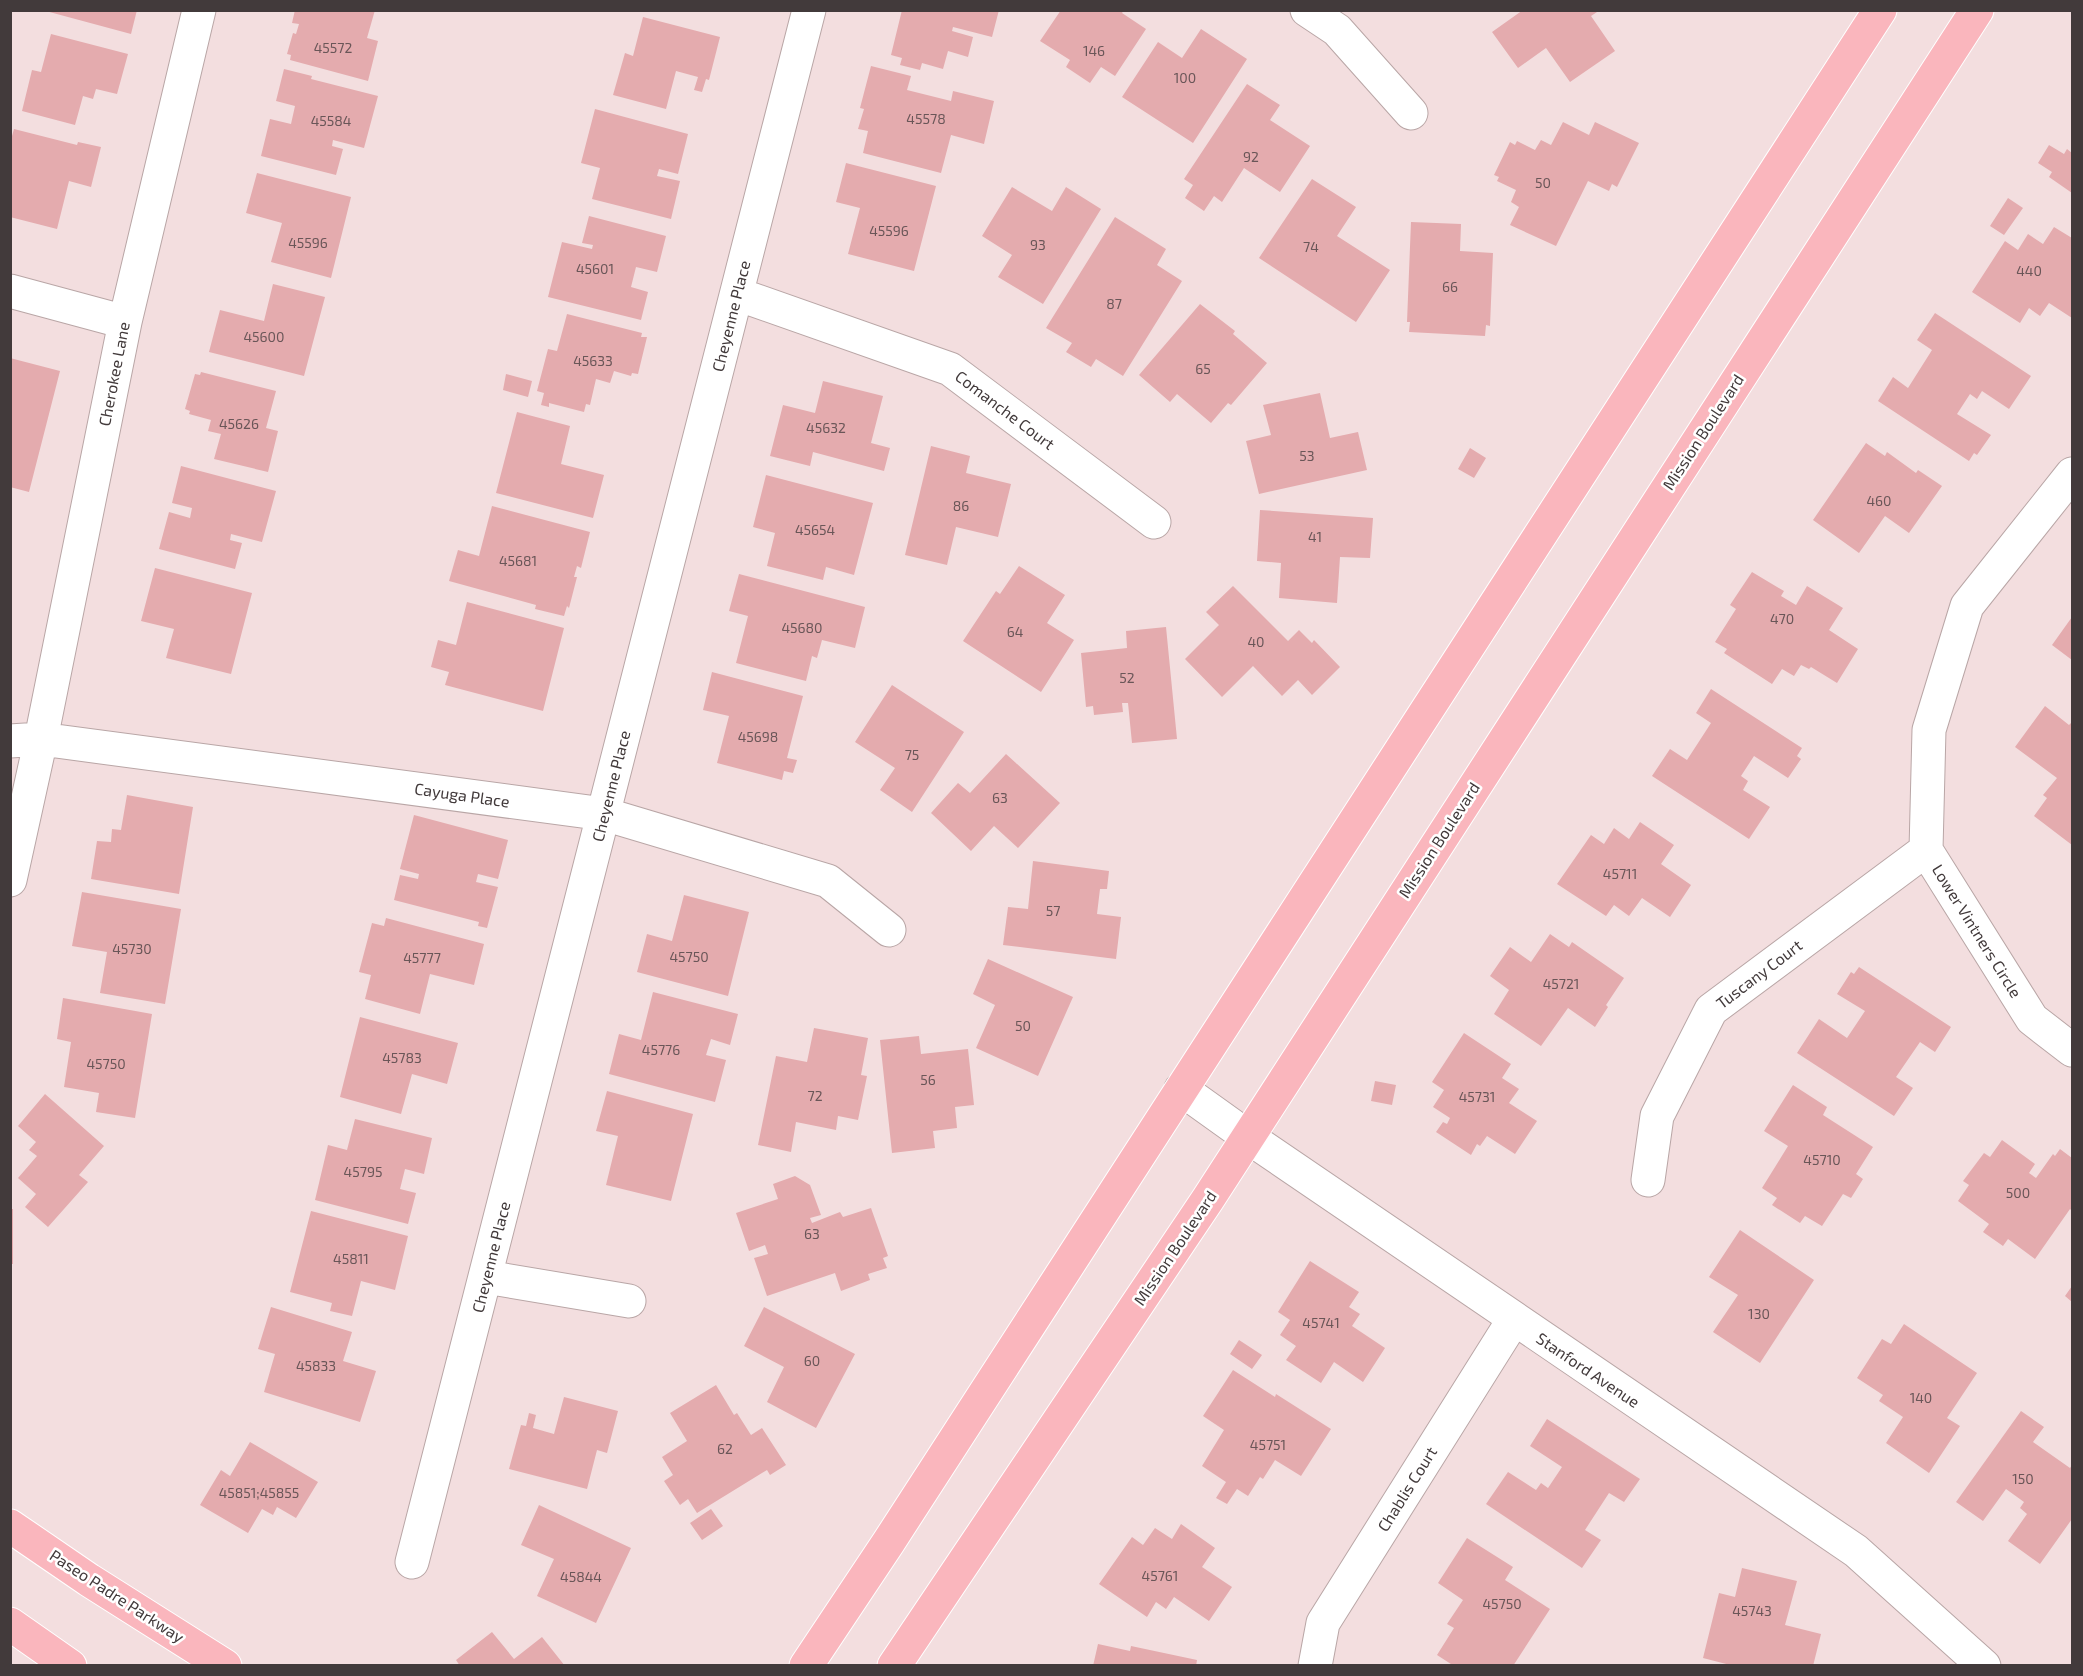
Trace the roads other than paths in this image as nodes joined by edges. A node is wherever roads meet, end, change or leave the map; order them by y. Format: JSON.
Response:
{"nodes":[{"id":1,"x":199,"y":10,"type":"edge"},
{"id":2,"x":809,"y":10,"type":"edge"},
{"id":3,"x":1307,"y":10,"type":"edge"},
{"id":4,"x":1880,"y":10,"type":"edge"},
{"id":5,"x":1977,"y":10,"type":"edge"},
{"id":6,"x":1411,"y":113,"type":"dead end"},
{"id":7,"x":10,"y":291,"type":"edge"},
{"id":8,"x":737,"y":294,"type":"junction"},
{"id":9,"x":124,"y":322,"type":"junction"},
{"id":10,"x":2073,"y":474,"type":"edge"},
{"id":11,"x":1154,"y":522,"type":"dead end"},
{"id":12,"x":26,"y":740,"type":"edge"},
{"id":13,"x":604,"y":814,"type":"junction"},
{"id":14,"x":1926,"y":850,"type":"junction"},
{"id":15,"x":10,"y":880,"type":"edge"},
{"id":16,"x":889,"y":930,"type":"dead end"},
{"id":17,"x":2073,"y":1050,"type":"edge"},
{"id":18,"x":1181,"y":1089,"type":"junction"},
{"id":19,"x":1248,"y":1137,"type":"junction"},
{"id":20,"x":1648,"y":1180,"type":"dead end"},
{"id":21,"x":486,"y":1277,"type":"junction"},
{"id":22,"x":629,"y":1301,"type":"dead end"},
{"id":23,"x":1514,"y":1319,"type":"junction"},
{"id":24,"x":10,"y":1526,"type":"edge"},
{"id":25,"x":412,"y":1562,"type":"dead end"},
{"id":26,"x":10,"y":1624,"type":"edge"},
{"id":27,"x":1950,"y":1654,"type":"edge"},
{"id":28,"x":51,"y":1660,"type":"edge"},
{"id":29,"x":225,"y":1665,"type":"edge"},
{"id":30,"x":806,"y":1665,"type":"edge"},
{"id":31,"x":894,"y":1665,"type":"edge"},
{"id":32,"x":1315,"y":1665,"type":"edge"},
{"id":33,"x":1984,"y":1665,"type":"edge"}],
"edges":[{"from":1,"to":9,"type":"street","name":"Cherokee Lane"},
{"from":2,"to":8,"type":"street","name":"Cheyenne Place"},
{"from":3,"to":6,"type":"street"},
{"from":4,"to":18,"type":"main road"},
{"from":5,"to":19,"type":"main road","name":"Mission Boulevard"},
{"from":7,"to":9,"type":"street"},
{"from":8,"to":11,"type":"street","name":"Comanche Court"},
{"from":8,"to":13,"type":"street","name":"Cheyenne Place"},
{"from":9,"to":12,"type":"street","name":"Cherokee Lane"},
{"from":10,"to":14,"type":"street","name":"Lower Vintners Circle"},
{"from":12,"to":13,"type":"street","name":"Cayuga Place"},
{"from":12,"to":15,"type":"street","name":"Cherokee Lane"},
{"from":13,"to":16,"type":"street","name":"Cayuga Place"},
{"from":13,"to":21,"type":"street","name":"Cheyenne Place"},
{"from":14,"to":17,"type":"street","name":"Lower Vintners Circle"},
{"from":14,"to":20,"type":"street","name":"Tuscany Court"},
{"from":18,"to":19,"type":"street","name":"Stanford Avenue"},
{"from":18,"to":30,"type":"main road"},
{"from":19,"to":23,"type":"street","name":"Stanford Avenue"},
{"from":19,"to":31,"type":"main road","name":"Mission Boulevard"},
{"from":21,"to":22,"type":"street"},
{"from":21,"to":25,"type":"street","name":"Cheyenne Place"},
{"from":23,"to":27,"type":"street","name":"Stanford Avenue"},
{"from":23,"to":32,"type":"street","name":"Chablis Court"},
{"from":24,"to":29,"type":"main road","name":"Paseo Padre Parkway"},
{"from":26,"to":28,"type":"main road"},
{"from":27,"to":33,"type":"street","name":"Stanford Avenue"}]}
